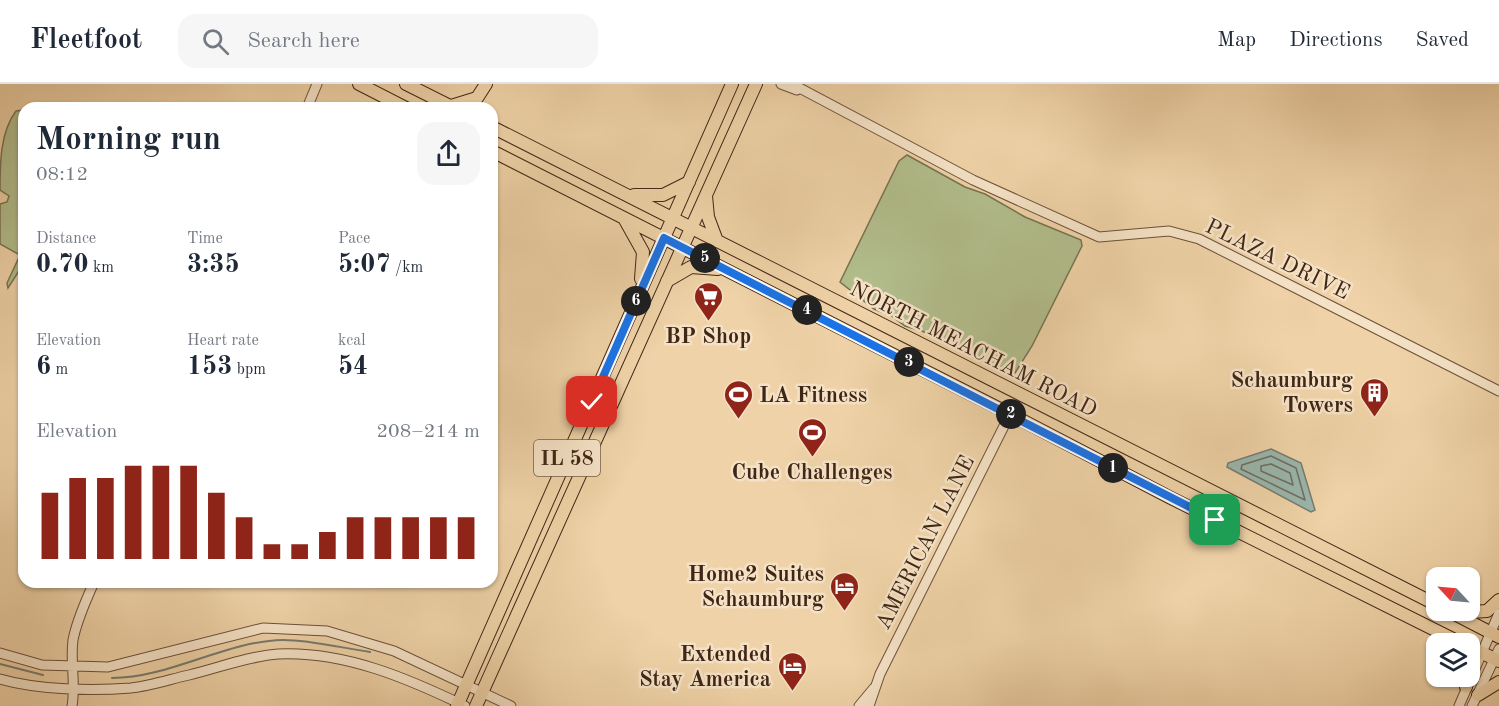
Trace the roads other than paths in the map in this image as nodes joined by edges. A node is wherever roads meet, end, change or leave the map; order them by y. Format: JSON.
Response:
{"nodes":[{"id":1,"x":318,"y":84,"type":"edge"},
{"id":2,"x":359,"y":84,"type":"edge"},
{"id":3,"x":406,"y":84,"type":"edge"},
{"id":4,"x":488,"y":84,"type":"edge"},
{"id":5,"x":732,"y":84,"type":"edge"},
{"id":6,"x":756,"y":84,"type":"edge"},
{"id":7,"x":781,"y":84,"type":"edge"},
{"id":8,"x":792,"y":84,"type":"edge"},
{"id":9,"x":805,"y":93,"type":"junction"},
{"id":10,"x":310,"y":102,"type":"edge"},
{"id":11,"x":394,"y":102,"type":"edge"},
{"id":12,"x":443,"y":102,"type":"edge"},
{"id":13,"x":466,"y":102,"type":"edge"},
{"id":14,"x":485,"y":102,"type":"edge"},
{"id":15,"x":498,"y":121,"type":"edge"},
{"id":16,"x":498,"y":130,"type":"edge"},
{"id":17,"x":498,"y":155,"type":"edge"},
{"id":18,"x":560,"y":161,"type":"junction"},
{"id":19,"x":689,"y":182,"type":"junction"},
{"id":20,"x":625,"y":193,"type":"junction"},
{"id":21,"x":706,"y":194,"type":"junction"},
{"id":22,"x":623,"y":217,"type":"junction"},
{"id":23,"x":674,"y":218,"type":"junction"},
{"id":24,"x":691,"y":226,"type":"junction"},
{"id":25,"x":664,"y":238,"type":"junction"},
{"id":26,"x":717,"y":241,"type":"junction"},
{"id":27,"x":682,"y":247,"type":"junction"},
{"id":28,"x":730,"y":271,"type":"junction"},
{"id":29,"x":667,"y":282,"type":"junction"},
{"id":30,"x":636,"y":302,"type":"junction"},
{"id":31,"x":1499,"y":391,"type":"edge"},
{"id":32,"x":1010,"y":414,"type":"junction"},
{"id":33,"x":91,"y":588,"type":"edge"},
{"id":34,"x":1426,"y":599,"type":"edge"},
{"id":35,"x":1499,"y":600,"type":"edge"},
{"id":36,"x":1480,"y":611,"type":"edge"},
{"id":37,"x":1499,"y":613,"type":"edge"},
{"id":38,"x":1468,"y":621,"type":"edge"},
{"id":39,"x":1439,"y":633,"type":"edge"},
{"id":40,"x":1495,"y":634,"type":"edge"},
{"id":41,"x":1480,"y":645,"type":"edge"},
{"id":42,"x":1480,"y":651,"type":"edge"},
{"id":43,"x":0,"y":653,"type":"edge"},
{"id":44,"x":1497,"y":656,"type":"edge"},
{"id":45,"x":73,"y":667,"type":"junction"},
{"id":46,"x":0,"y":680,"type":"edge"},
{"id":47,"x":1499,"y":682,"type":"edge"},
{"id":48,"x":467,"y":684,"type":"junction"},
{"id":49,"x":1465,"y":687,"type":"edge"},
{"id":50,"x":75,"y":688,"type":"junction"},
{"id":51,"x":874,"y":688,"type":"junction"},
{"id":52,"x":482,"y":693,"type":"junction"},
{"id":53,"x":1475,"y":701,"type":"edge"},
{"id":54,"x":460,"y":705,"type":"edge"},
{"id":55,"x":72,"y":706,"type":"edge"},
{"id":56,"x":476,"y":706,"type":"edge"},
{"id":57,"x":511,"y":706,"type":"edge"},
{"id":58,"x":859,"y":706,"type":"edge"},
{"id":59,"x":869,"y":706,"type":"edge"},
{"id":60,"x":1459,"y":706,"type":"edge"}],
"edges":[{"from":1,"to":10,"type":"street"},
{"from":2,"to":11,"type":"main road"},
{"from":3,"to":12,"type":"main road"},
{"from":4,"to":13,"type":"main road"},
{"from":4,"to":14,"type":"main road"},
{"from":5,"to":19,"type":"main road","number":"IL 58"},
{"from":6,"to":21,"type":"main road","number":"IL 58"},
{"from":7,"to":9,"type":"street","name":"PLAZA DRIVE"},
{"from":8,"to":9,"type":"street","name":"PLAZA DRIVE"},
{"from":9,"to":31,"type":"street","name":"PLAZA DRIVE"},
{"from":15,"to":18,"type":"main road"},
{"from":16,"to":18,"type":"main road","name":"NORTH MEACHAM ROAD"},
{"from":17,"to":22,"type":"main road","name":"NORTH MEACHAM ROAD"},
{"from":18,"to":20,"type":"main road","name":"NORTH MEACHAM ROAD"},
{"from":19,"to":20,"type":"main road"},
{"from":19,"to":23,"type":"main road","number":"IL 58"},
{"from":20,"to":23,"type":"main road","name":"NORTH MEACHAM ROAD"},
{"from":21,"to":24,"type":"main road","number":"IL 58"},
{"from":21,"to":26,"type":"main road"},
{"from":22,"to":25,"type":"main road","name":"NORTH MEACHAM ROAD"},
{"from":22,"to":30,"type":"main road"},
{"from":23,"to":24,"type":"main road","name":"NORTH MEACHAM ROAD"},
{"from":23,"to":25,"type":"main road","number":"IL 58"},
{"from":24,"to":26,"type":"main road","name":"NORTH MEACHAM ROAD"},
{"from":24,"to":27,"type":"main road","number":"IL 58"},
{"from":25,"to":27,"type":"main road","name":"NORTH MEACHAM ROAD"},
{"from":25,"to":30,"type":"main road","number":"IL 58"},
{"from":26,"to":34,"type":"main road","name":"NORTH MEACHAM ROAD"},
{"from":27,"to":28,"type":"main road","name":"NORTH MEACHAM ROAD"},
{"from":27,"to":29,"type":"main road","number":"IL 58"},
{"from":28,"to":29,"type":"main road"},
{"from":28,"to":32,"type":"main road","name":"NORTH MEACHAM ROAD"},
{"from":29,"to":52,"type":"main road","number":"IL 58"},
{"from":30,"to":48,"type":"main road","number":"IL 58"},
{"from":32,"to":39,"type":"main road","name":"NORTH MEACHAM ROAD"},
{"from":32,"to":51,"type":"street","name":"AMERICAN LANE"},
{"from":33,"to":45,"type":"street"},
{"from":35,"to":36,"type":"main road"},
{"from":37,"to":40,"type":"street"},
{"from":38,"to":40,"type":"main road"},
{"from":40,"to":41,"type":"street"},
{"from":42,"to":44,"type":"main road"},
{"from":43,"to":45,"type":"street"},
{"from":44,"to":53,"type":"street"},
{"from":45,"to":48,"type":"street"},
{"from":45,"to":50,"type":"street"},
{"from":46,"to":50,"type":"street"},
{"from":47,"to":53,"type":"main road"},
{"from":48,"to":52,"type":"street"},
{"from":48,"to":54,"type":"main road","number":"IL 58"},
{"from":49,"to":60,"type":"street"},
{"from":50,"to":54,"type":"street"},
{"from":50,"to":55,"type":"street"},
{"from":51,"to":58,"type":"street","name":"AMERICAN LANE"},
{"from":51,"to":59,"type":"street","name":"AMERICAN LANE"},
{"from":52,"to":56,"type":"main road","number":"IL 58"},
{"from":52,"to":57,"type":"street"}]}
